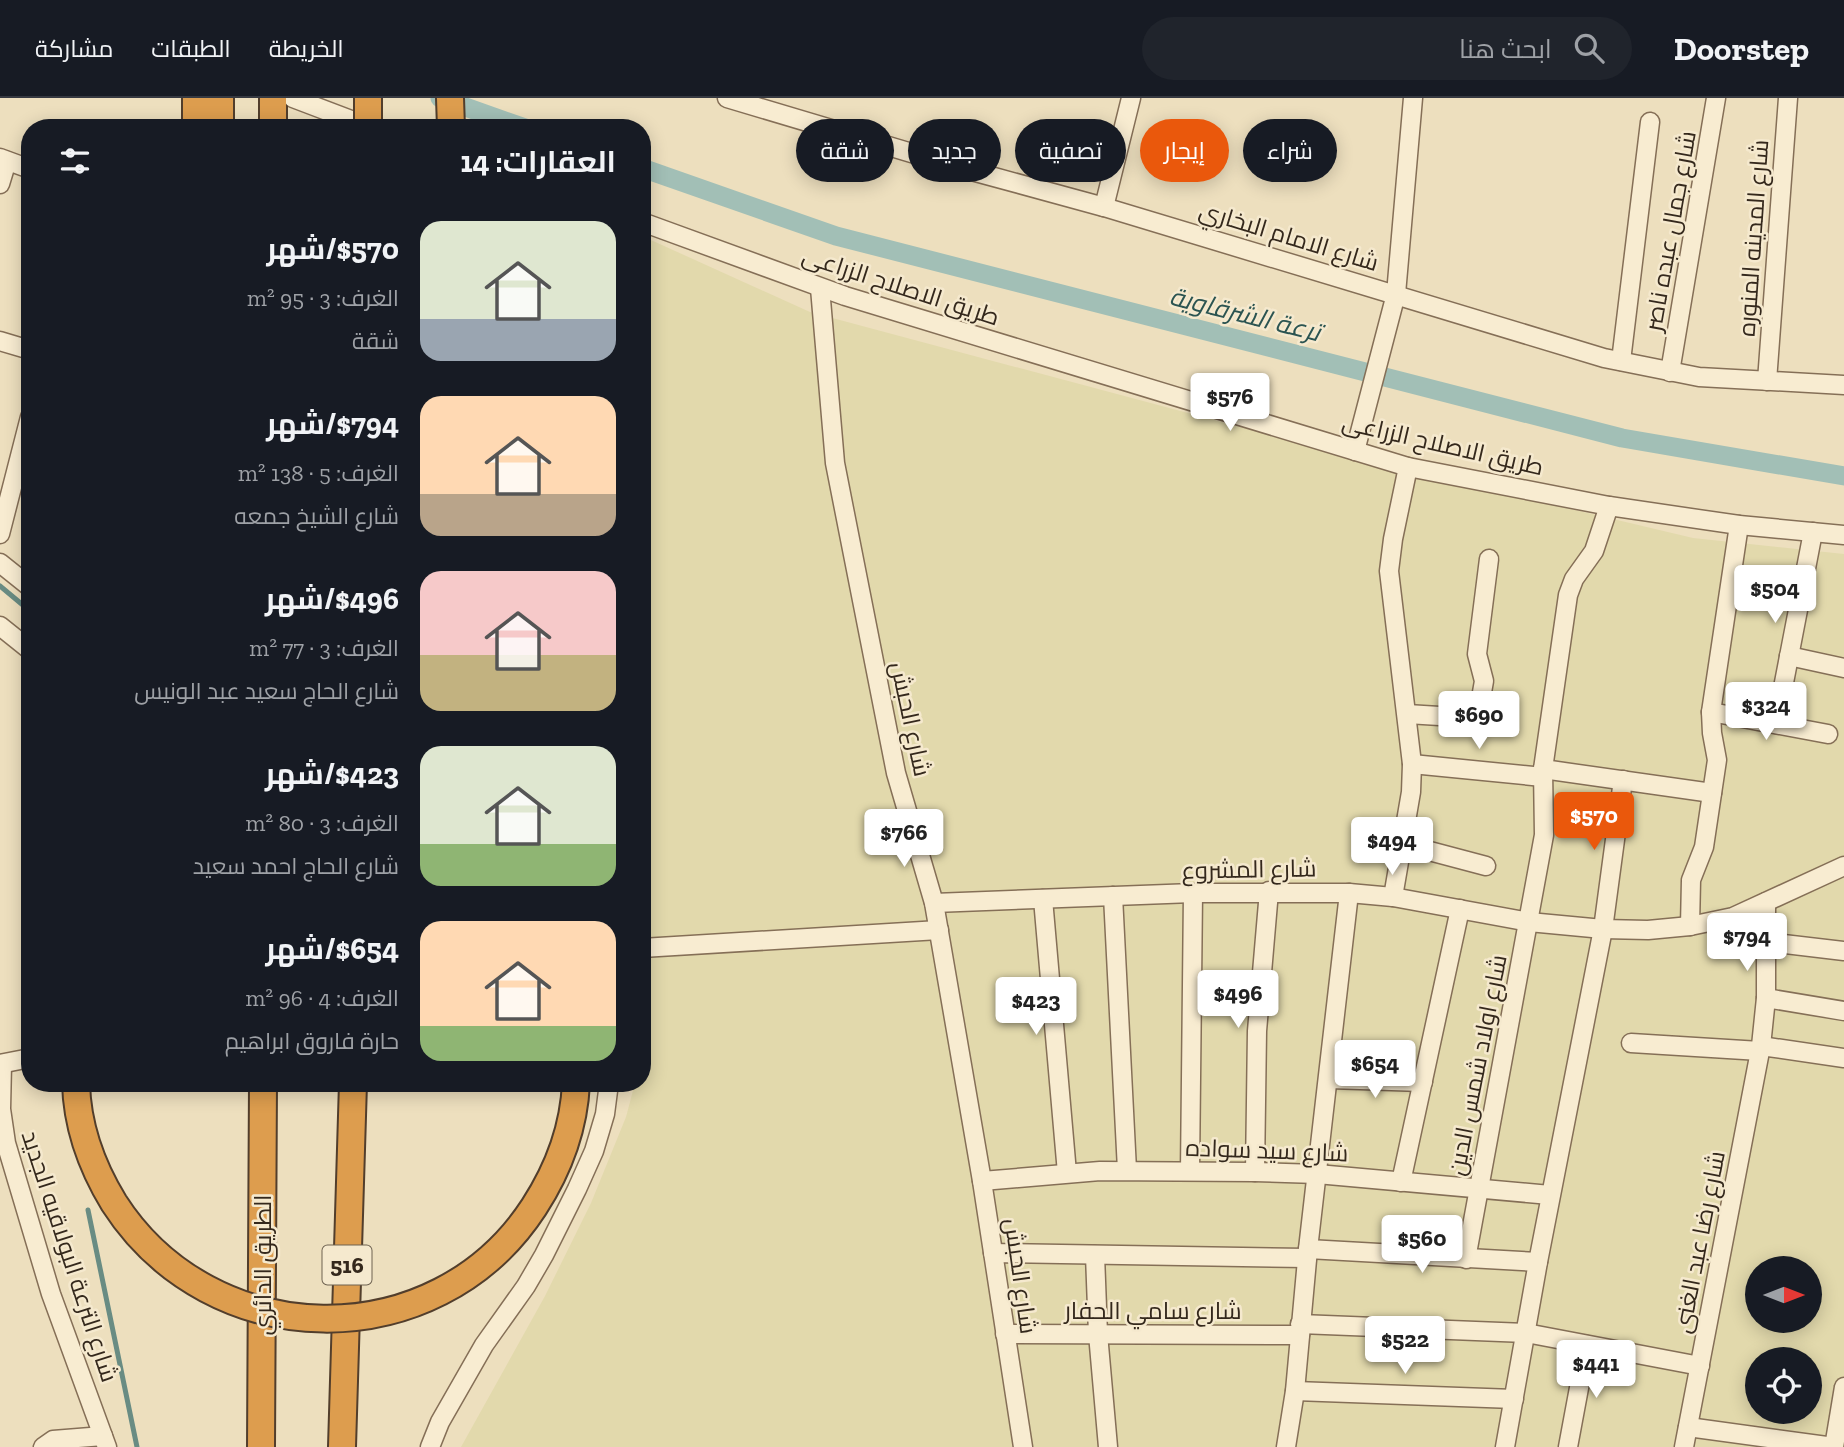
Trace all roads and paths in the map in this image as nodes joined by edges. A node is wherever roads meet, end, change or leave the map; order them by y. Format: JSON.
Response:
{"nodes":[{"id":1,"x":197,"y":98,"type":"edge"},
{"id":2,"x":220,"y":98,"type":"edge"},
{"id":3,"x":273,"y":98,"type":"edge"},
{"id":4,"x":293,"y":98,"type":"edge"},
{"id":5,"x":368,"y":98,"type":"edge"},
{"id":6,"x":450,"y":98,"type":"edge"},
{"id":7,"x":727,"y":98,"type":"edge"},
{"id":8,"x":1131,"y":98,"type":"edge"},
{"id":9,"x":1413,"y":98,"type":"edge"},
{"id":10,"x":1716,"y":98,"type":"edge"},
{"id":11,"x":1788,"y":98,"type":"edge"},
{"id":12,"x":197,"y":119,"type":"edge"},
{"id":13,"x":220,"y":119,"type":"edge"},
{"id":14,"x":273,"y":119,"type":"edge"},
{"id":15,"x":347,"y":119,"type":"edge"},
{"id":16,"x":369,"y":119,"type":"edge"},
{"id":17,"x":451,"y":119,"type":"edge"},
{"id":18,"x":1650,"y":122,"type":"dead end"},
{"id":19,"x":4,"y":159,"type":"edge"},
{"id":20,"x":21,"y":166,"type":"edge"},
{"id":21,"x":0,"y":184,"type":"edge"},
{"id":22,"x":1104,"y":207,"type":"junction"},
{"id":23,"x":651,"y":225,"type":"edge"},
{"id":24,"x":820,"y":288,"type":"junction"},
{"id":25,"x":1396,"y":294,"type":"junction"},
{"id":26,"x":0,"y":341,"type":"edge"},
{"id":27,"x":21,"y":347,"type":"edge"},
{"id":28,"x":1621,"y":361,"type":"junction"},
{"id":29,"x":1670,"y":372,"type":"junction"},
{"id":30,"x":1767,"y":381,"type":"junction"},
{"id":31,"x":1844,"y":385,"type":"edge"},
{"id":32,"x":1355,"y":451,"type":"junction"},
{"id":33,"x":21,"y":452,"type":"edge"},
{"id":34,"x":1408,"y":467,"type":"junction"},
{"id":35,"x":1609,"y":506,"type":"junction"},
{"id":36,"x":1739,"y":525,"type":"junction"},
{"id":37,"x":1812,"y":532,"type":"junction"},
{"id":38,"x":0,"y":534,"type":"edge"},
{"id":39,"x":1844,"y":535,"type":"edge"},
{"id":40,"x":1489,"y":559,"type":"dead end"},
{"id":41,"x":0,"y":564,"type":"edge"},
{"id":42,"x":21,"y":580,"type":"edge"},
{"id":43,"x":0,"y":626,"type":"edge"},
{"id":44,"x":21,"y":643,"type":"edge"},
{"id":45,"x":1789,"y":656,"type":"junction"},
{"id":46,"x":1844,"y":667,"type":"edge"},
{"id":47,"x":1711,"y":712,"type":"junction"},
{"id":48,"x":1407,"y":714,"type":"junction"},
{"id":49,"x":1776,"y":724,"type":"junction"},
{"id":50,"x":1828,"y":734,"type":"dead end"},
{"id":51,"x":1412,"y":764,"type":"junction"},
{"id":52,"x":1543,"y":773,"type":"junction"},
{"id":53,"x":1623,"y":780,"type":"junction"},
{"id":54,"x":1712,"y":793,"type":"junction"},
{"id":55,"x":1403,"y":844,"type":"junction"},
{"id":56,"x":1486,"y":866,"type":"dead end"},
{"id":57,"x":1844,"y":866,"type":"edge"},
{"id":58,"x":1269,"y":891,"type":"junction"},
{"id":59,"x":1193,"y":893,"type":"junction"},
{"id":60,"x":1349,"y":893,"type":"junction"},
{"id":61,"x":1114,"y":896,"type":"junction"},
{"id":62,"x":1394,"y":897,"type":"junction"},
{"id":63,"x":1044,"y":899,"type":"junction"},
{"id":64,"x":1766,"y":902,"type":"junction"},
{"id":65,"x":934,"y":903,"type":"junction"},
{"id":66,"x":1460,"y":909,"type":"junction"},
{"id":67,"x":1529,"y":922,"type":"junction"},
{"id":68,"x":1690,"y":926,"type":"junction"},
{"id":69,"x":1603,"y":929,"type":"junction"},
{"id":70,"x":939,"y":930,"type":"junction"},
{"id":71,"x":1767,"y":942,"type":"junction"},
{"id":72,"x":651,"y":947,"type":"edge"},
{"id":73,"x":1844,"y":951,"type":"edge"},
{"id":74,"x":1766,"y":998,"type":"junction"},
{"id":75,"x":1844,"y":1012,"type":"edge"},
{"id":76,"x":1631,"y":1044,"type":"dead end"},
{"id":77,"x":1761,"y":1049,"type":"junction"},
{"id":78,"x":1844,"y":1058,"type":"edge"},
{"id":79,"x":21,"y":1060,"type":"edge"},
{"id":80,"x":1,"y":1064,"type":"edge"},
{"id":81,"x":1329,"y":1079,"type":"junction"},
{"id":82,"x":1423,"y":1082,"type":"junction"},
{"id":83,"x":77,"y":1092,"type":"edge"},
{"id":84,"x":263,"y":1092,"type":"edge"},
{"id":85,"x":353,"y":1092,"type":"edge"},
{"id":86,"x":575,"y":1092,"type":"edge"},
{"id":87,"x":609,"y":1092,"type":"edge"},
{"id":88,"x":6,"y":1169,"type":"edge"},
{"id":89,"x":1127,"y":1170,"type":"junction"},
{"id":90,"x":1191,"y":1171,"type":"junction"},
{"id":91,"x":1255,"y":1172,"type":"junction"},
{"id":92,"x":1067,"y":1173,"type":"junction"},
{"id":93,"x":1317,"y":1174,"type":"junction"},
{"id":94,"x":982,"y":1181,"type":"junction"},
{"id":95,"x":1401,"y":1182,"type":"junction"},
{"id":96,"x":1479,"y":1188,"type":"junction"},
{"id":97,"x":1550,"y":1195,"type":"junction"},
{"id":98,"x":993,"y":1253,"type":"junction"},
{"id":99,"x":1308,"y":1253,"type":"junction"},
{"id":100,"x":1095,"y":1255,"type":"junction"},
{"id":101,"x":1466,"y":1259,"type":"junction"},
{"id":102,"x":1538,"y":1262,"type":"junction"},
{"id":103,"x":1300,"y":1329,"type":"junction"},
{"id":104,"x":1526,"y":1333,"type":"junction"},
{"id":105,"x":1005,"y":1334,"type":"junction"},
{"id":106,"x":1098,"y":1334,"type":"junction"},
{"id":107,"x":1587,"y":1345,"type":"junction"},
{"id":108,"x":1700,"y":1366,"type":"junction"},
{"id":109,"x":1844,"y":1387,"type":"edge"},
{"id":110,"x":1295,"y":1391,"type":"junction"},
{"id":111,"x":1514,"y":1399,"type":"junction"},
{"id":112,"x":1688,"y":1427,"type":"junction"},
{"id":113,"x":105,"y":1441,"type":"edge"},
{"id":114,"x":43,"y":1447,"type":"edge"},
{"id":115,"x":261,"y":1447,"type":"edge"},
{"id":116,"x":342,"y":1447,"type":"edge"},
{"id":117,"x":430,"y":1447,"type":"edge"},
{"id":118,"x":1023,"y":1447,"type":"edge"},
{"id":119,"x":1108,"y":1447,"type":"edge"},
{"id":120,"x":1286,"y":1447,"type":"edge"},
{"id":121,"x":1505,"y":1447,"type":"edge"},
{"id":122,"x":1568,"y":1447,"type":"edge"},
{"id":123,"x":1684,"y":1447,"type":"edge"},
{"id":124,"x":1834,"y":1447,"type":"edge"}],
"edges":[{"from":1,"to":12,"type":"highway"},
{"from":2,"to":13,"type":"highway"},
{"from":3,"to":14,"type":"highway"},
{"from":4,"to":15,"type":"street"},
{"from":5,"to":16,"type":"highway","bridge":true},
{"from":6,"to":17,"type":"highway"},
{"from":7,"to":22,"type":"street","name":"شارع الامام البخاري"},
{"from":8,"to":22,"type":"street"},
{"from":9,"to":25,"type":"street"},
{"from":10,"to":29,"type":"street","name":"شارع جمال عبده ناصر"},
{"from":11,"to":30,"type":"street","name":"شارع المدينه المنوره"},
{"from":18,"to":28,"type":"street"},
{"from":19,"to":20,"type":"street"},
{"from":19,"to":21,"type":"street"},
{"from":22,"to":25,"type":"street","name":"شارع الامام البخاري"},
{"from":23,"to":24,"type":"street","name":"طريق الاصلاح الزراعى"},
{"from":24,"to":32,"type":"street","name":"طريق الاصلاح الزراعى"},
{"from":24,"to":65,"type":"street","name":"شارع الحبش"},
{"from":25,"to":28,"type":"street","name":"شارع الامام البخاري"},
{"from":25,"to":32,"type":"street"},
{"from":26,"to":27,"type":"street"},
{"from":28,"to":29,"type":"street","name":"شارع الامام البخاري"},
{"from":29,"to":30,"type":"street","name":"شارع الامام البخاري"},
{"from":30,"to":31,"type":"street","name":"شارع الامام البخاري"},
{"from":32,"to":34,"type":"street","name":"طريق الاصلاح الزراعى"},
{"from":33,"to":38,"type":"street"},
{"from":34,"to":35,"type":"street","name":"طريق الاصلاح الزراعى"},
{"from":34,"to":48,"type":"street"},
{"from":35,"to":36,"type":"street","name":"طريق الاصلاح الزراعى"},
{"from":35,"to":52,"type":"street","name":"شارع اولاد شمس الدين"},
{"from":36,"to":37,"type":"street","name":"طريق الاصلاح الزراعى"},
{"from":36,"to":47,"type":"street"},
{"from":37,"to":39,"type":"street","name":"طريق الاصلاح الزراعى"},
{"from":37,"to":45,"type":"street"},
{"from":40,"to":48,"type":"street"},
{"from":41,"to":42,"type":"street"},
{"from":43,"to":44,"type":"street"},
{"from":45,"to":46,"type":"street"},
{"from":45,"to":49,"type":"street"},
{"from":47,"to":49,"type":"street"},
{"from":47,"to":54,"type":"street"},
{"from":48,"to":51,"type":"street"},
{"from":49,"to":50,"type":"street"},
{"from":51,"to":52,"type":"street"},
{"from":51,"to":55,"type":"street"},
{"from":52,"to":53,"type":"street"},
{"from":52,"to":67,"type":"street","name":"شارع اولاد شمس الدين"},
{"from":53,"to":54,"type":"street"},
{"from":53,"to":69,"type":"street"},
{"from":54,"to":68,"type":"street"},
{"from":55,"to":56,"type":"street"},
{"from":55,"to":62,"type":"street"},
{"from":57,"to":64,"type":"street","name":"شارع المشروع"},
{"from":58,"to":59,"type":"street","name":"شارع المشروع"},
{"from":58,"to":60,"type":"street","name":"شارع المشروع"},
{"from":58,"to":91,"type":"street"},
{"from":59,"to":61,"type":"street","name":"شارع المشروع"},
{"from":59,"to":90,"type":"street"},
{"from":60,"to":62,"type":"street","name":"شارع المشروع"},
{"from":60,"to":81,"type":"street"},
{"from":61,"to":63,"type":"street","name":"شارع المشروع"},
{"from":61,"to":89,"type":"street"},
{"from":62,"to":66,"type":"street","name":"شارع المشروع"},
{"from":63,"to":65,"type":"street","name":"شارع المشروع"},
{"from":63,"to":92,"type":"street"},
{"from":64,"to":68,"type":"street","name":"شارع المشروع"},
{"from":64,"to":71,"type":"street","name":"شارع رضا عبد الغنى"},
{"from":65,"to":70,"type":"street","name":"شارع الحبش"},
{"from":66,"to":67,"type":"street","name":"شارع المشروع"},
{"from":66,"to":82,"type":"street"},
{"from":67,"to":69,"type":"street","name":"شارع المشروع"},
{"from":67,"to":96,"type":"street","name":"شارع اولاد شمس الدين"},
{"from":68,"to":69,"type":"street","name":"شارع المشروع"},
{"from":69,"to":97,"type":"street"},
{"from":70,"to":72,"type":"street"},
{"from":70,"to":94,"type":"street","name":"شارع الحبش"},
{"from":71,"to":73,"type":"street"},
{"from":71,"to":74,"type":"street","name":"شارع رضا عبد الغنى"},
{"from":74,"to":75,"type":"street"},
{"from":74,"to":77,"type":"street","name":"شارع رضا عبد الغنى"},
{"from":76,"to":77,"type":"street"},
{"from":77,"to":78,"type":"street"},
{"from":77,"to":108,"type":"street","name":"شارع رضا عبد الغنى"},
{"from":79,"to":80,"type":"street","name":"شارع الترعة البولاقيه الجديد"},
{"from":80,"to":88,"type":"street","name":"شارع الترعة البولاقيه الجديد"},
{"from":81,"to":82,"type":"street"},
{"from":81,"to":93,"type":"street"},
{"from":82,"to":95,"type":"street"},
{"from":83,"to":86,"type":"highway","bridge":true},
{"from":84,"to":115,"type":"highway","name":"الطريق الدائري"},
{"from":85,"to":116,"type":"highway","number":"516"},
{"from":87,"to":117,"type":"street"},
{"from":88,"to":113,"type":"street","name":"شارع الترعة البولاقيه الجديد"},
{"from":89,"to":90,"type":"street","name":"شارع سيد سواده"},
{"from":89,"to":92,"type":"street","name":"شارع سيد سواده"},
{"from":90,"to":91,"type":"street","name":"شارع سيد سواده"},
{"from":91,"to":93,"type":"street","name":"شارع سيد سواده"},
{"from":92,"to":94,"type":"street","name":"شارع سيد سواده"},
{"from":93,"to":95,"type":"street","name":"شارع سيد سواده"},
{"from":93,"to":99,"type":"street"},
{"from":94,"to":98,"type":"street","name":"شارع الحبش"},
{"from":95,"to":96,"type":"street","name":"شارع سيد سواده"},
{"from":96,"to":97,"type":"street","name":"شارع سيد سواده"},
{"from":96,"to":101,"type":"street","name":"شارع اولاد شمس الدين"},
{"from":97,"to":102,"type":"street"},
{"from":98,"to":100,"type":"street"},
{"from":98,"to":105,"type":"street","name":"شارع الحبش"},
{"from":99,"to":100,"type":"street"},
{"from":99,"to":101,"type":"street"},
{"from":99,"to":103,"type":"street"},
{"from":100,"to":106,"type":"street"},
{"from":101,"to":102,"type":"street"},
{"from":102,"to":104,"type":"street"},
{"from":103,"to":104,"type":"street","name":"شارع سامي الحفار"},
{"from":103,"to":106,"type":"street","name":"شارع سامي الحفار"},
{"from":103,"to":110,"type":"street"},
{"from":104,"to":107,"type":"street","name":"شارع سامي الحفار"},
{"from":104,"to":111,"type":"street"},
{"from":105,"to":106,"type":"street","name":"شارع سامي الحفار"},
{"from":105,"to":118,"type":"street","name":"شارع الحبش"},
{"from":106,"to":119,"type":"street"},
{"from":107,"to":108,"type":"street","name":"شارع سامي الحفار"},
{"from":107,"to":122,"type":"street"},
{"from":108,"to":112,"type":"street","name":"شارع رضا عبد الغنى"},
{"from":109,"to":124,"type":"street"},
{"from":110,"to":111,"type":"street"},
{"from":110,"to":120,"type":"street"},
{"from":111,"to":121,"type":"street"},
{"from":112,"to":123,"type":"street","name":"شارع رضا عبد الغنى"},
{"from":112,"to":124,"type":"street"},
{"from":113,"to":114,"type":"street"}]}
